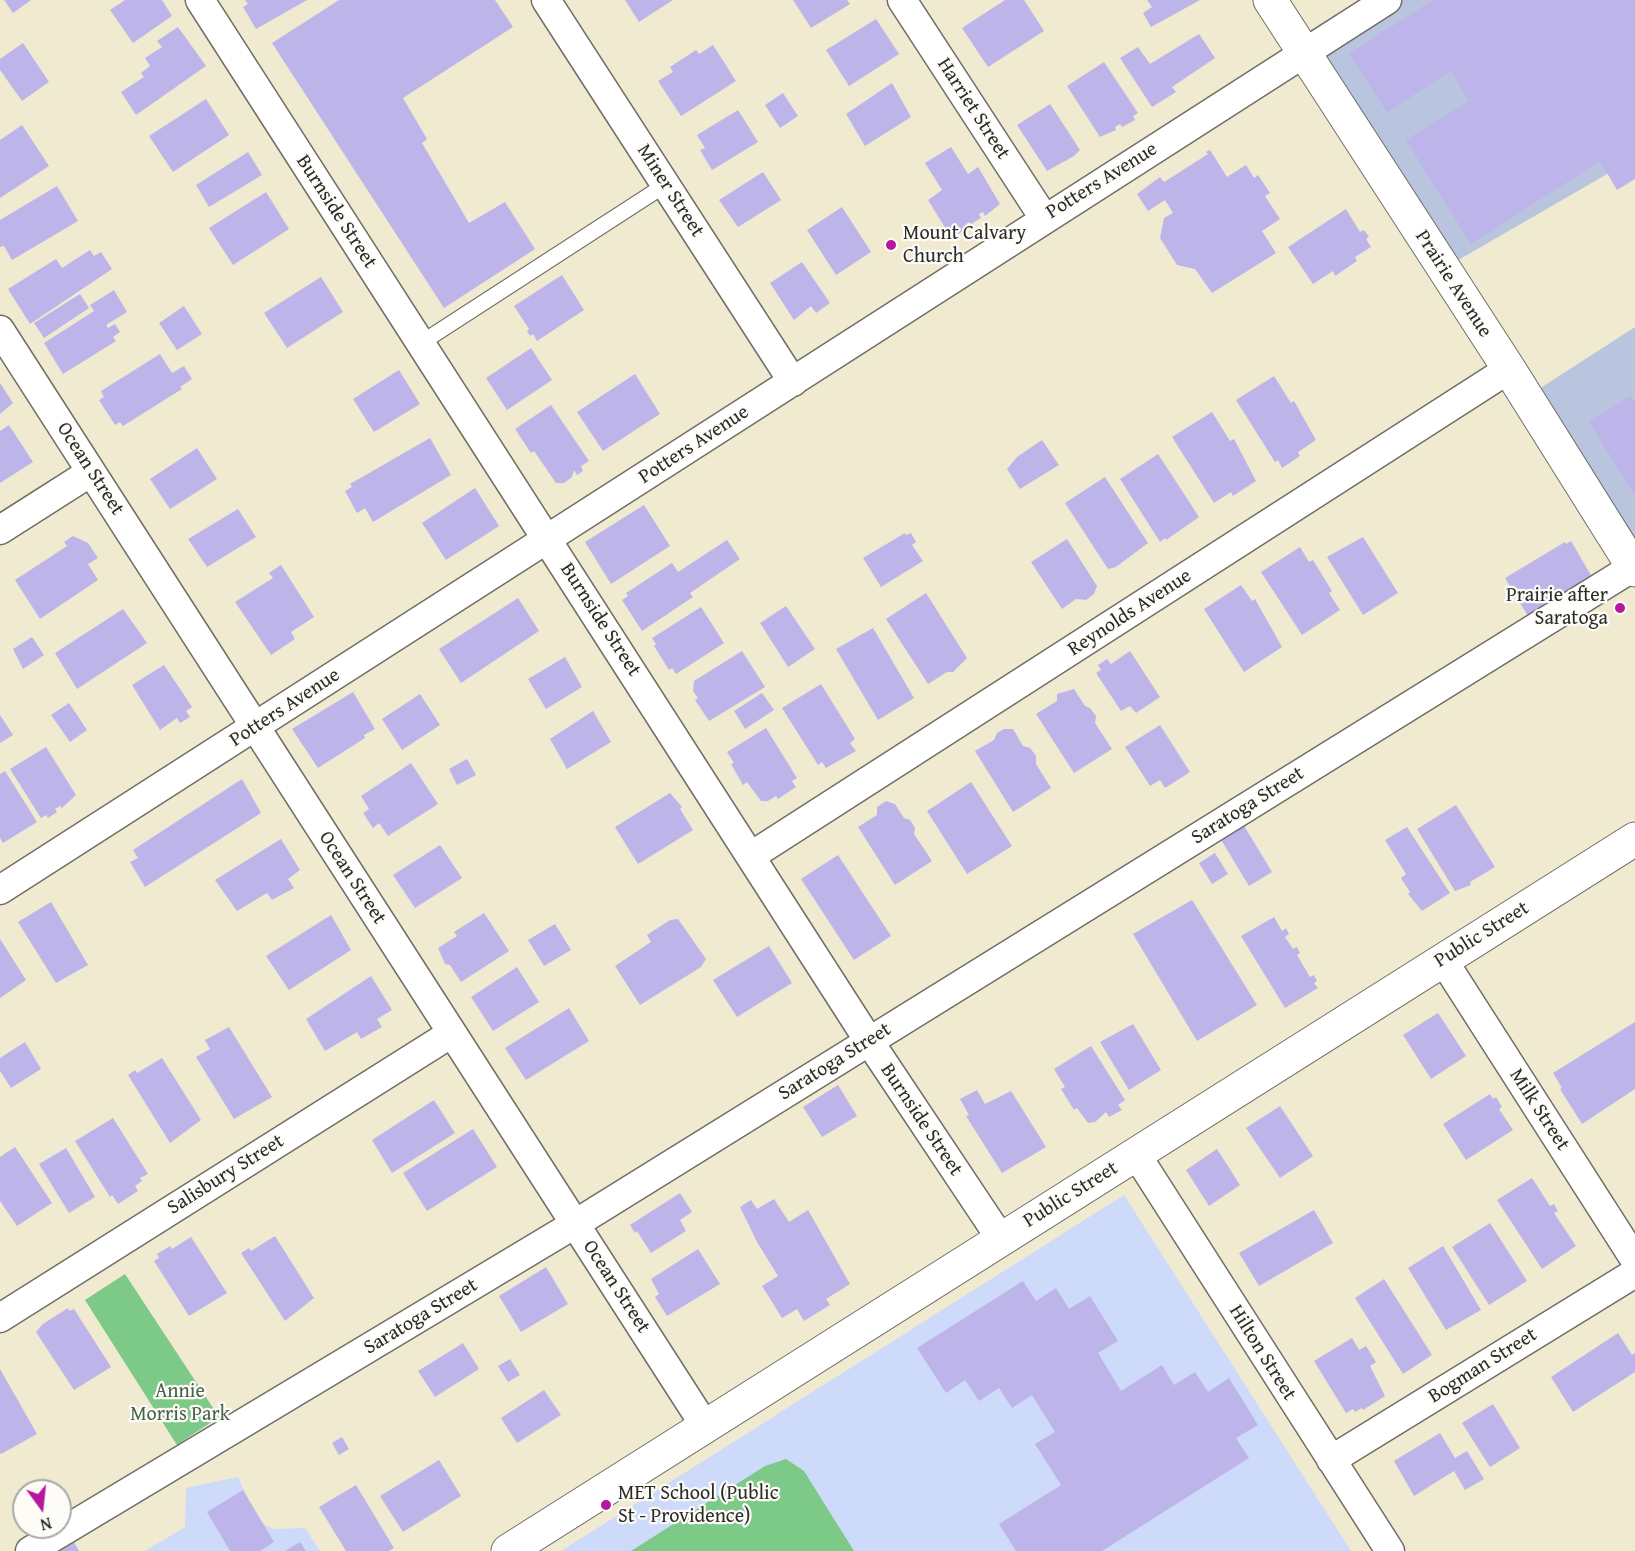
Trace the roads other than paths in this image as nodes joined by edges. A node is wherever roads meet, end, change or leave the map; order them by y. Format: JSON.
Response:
{"nodes":[{"id":1,"x":200,"y":0,"type":"edge"},
{"id":2,"x":546,"y":0,"type":"edge"},
{"id":3,"x":902,"y":0,"type":"edge"},
{"id":4,"x":1270,"y":0,"type":"edge"},
{"id":5,"x":1387,"y":0,"type":"edge"},
{"id":6,"x":1303,"y":54,"type":"junction"},
{"id":7,"x":665,"y":185,"type":"junction"},
{"id":8,"x":1044,"y":218,"type":"junction"},
{"id":9,"x":0,"y":330,"type":"edge"},
{"id":10,"x":421,"y":343,"type":"junction"},
{"id":11,"x":1509,"y":369,"type":"junction"},
{"id":12,"x":793,"y":382,"type":"junction"},
{"id":13,"x":92,"y":472,"type":"junction"},
{"id":14,"x":0,"y":530,"type":"edge"},
{"id":15,"x":548,"y":539,"type":"junction"},
{"id":16,"x":1634,"y":568,"type":"edge"},
{"id":17,"x":254,"y":727,"type":"junction"},
{"id":18,"x":1635,"y":839,"type":"edge"},
{"id":19,"x":751,"y":856,"type":"junction"},
{"id":20,"x":0,"y":890,"type":"edge"},
{"id":21,"x":1443,"y":960,"type":"junction"},
{"id":22,"x":452,"y":1033,"type":"junction"},
{"id":23,"x":868,"y":1041,"type":"junction"},
{"id":24,"x":1136,"y":1154,"type":"junction"},
{"id":25,"x":575,"y":1224,"type":"junction"},
{"id":26,"x":1001,"y":1239,"type":"junction"},
{"id":27,"x":1635,"y":1260,"type":"edge"},
{"id":28,"x":1635,"y":1272,"type":"edge"},
{"id":29,"x":0,"y":1318,"type":"edge"},
{"id":30,"x":705,"y":1426,"type":"junction"},
{"id":31,"x":1331,"y":1460,"type":"junction"},
{"id":32,"x":30,"y":1551,"type":"edge"},
{"id":33,"x":508,"y":1551,"type":"edge"},
{"id":34,"x":1390,"y":1551,"type":"edge"}],
"edges":[{"from":1,"to":10,"type":"street","name":"Burnside Street"},
{"from":2,"to":7,"type":"street","name":"Miner Street"},
{"from":3,"to":8,"type":"street","name":"Harriet Street"},
{"from":4,"to":6,"type":"main road","name":"Prairie Avenue"},
{"from":5,"to":6,"type":"street","name":"Potters Avenue"},
{"from":6,"to":8,"type":"street","name":"Potters Avenue"},
{"from":6,"to":11,"type":"main road","name":"Prairie Avenue"},
{"from":7,"to":10,"type":"lane"},
{"from":7,"to":12,"type":"street","name":"Miner Street"},
{"from":8,"to":12,"type":"street","name":"Potters Avenue"},
{"from":9,"to":13,"type":"street","name":"Ocean Street"},
{"from":10,"to":15,"type":"street","name":"Burnside Street"},
{"from":11,"to":16,"type":"main road","name":"Prairie Avenue"},
{"from":11,"to":19,"type":"street","name":"Reynolds Avenue"},
{"from":12,"to":15,"type":"street","name":"Potters Avenue"},
{"from":13,"to":14,"type":"street"},
{"from":13,"to":17,"type":"street","name":"Ocean Street"},
{"from":15,"to":17,"type":"street","name":"Potters Avenue"},
{"from":15,"to":19,"type":"street","name":"Burnside Street"},
{"from":16,"to":23,"type":"street","name":"Saratoga Street"},
{"from":17,"to":20,"type":"street","name":"Potters Avenue"},
{"from":17,"to":22,"type":"street","name":"Ocean Street"},
{"from":18,"to":21,"type":"main road","name":"Public Street"},
{"from":19,"to":23,"type":"street","name":"Burnside Street"},
{"from":21,"to":24,"type":"main road","name":"Public Street"},
{"from":21,"to":27,"type":"street","name":"Milk Street"},
{"from":22,"to":25,"type":"street","name":"Ocean Street"},
{"from":22,"to":29,"type":"street","name":"Salisbury Street"},
{"from":23,"to":25,"type":"street","name":"Saratoga Street"},
{"from":23,"to":26,"type":"street","name":"Burnside Street"},
{"from":24,"to":26,"type":"main road","name":"Public Street"},
{"from":24,"to":31,"type":"street","name":"Hilton Street"},
{"from":25,"to":30,"type":"street","name":"Ocean Street"},
{"from":25,"to":32,"type":"street","name":"Saratoga Street"},
{"from":26,"to":30,"type":"main road","name":"Public Street"},
{"from":28,"to":31,"type":"street","name":"Bogman Street"},
{"from":30,"to":33,"type":"main road","name":"Public Street"},
{"from":31,"to":34,"type":"street","name":"Hilton Street"}]}
